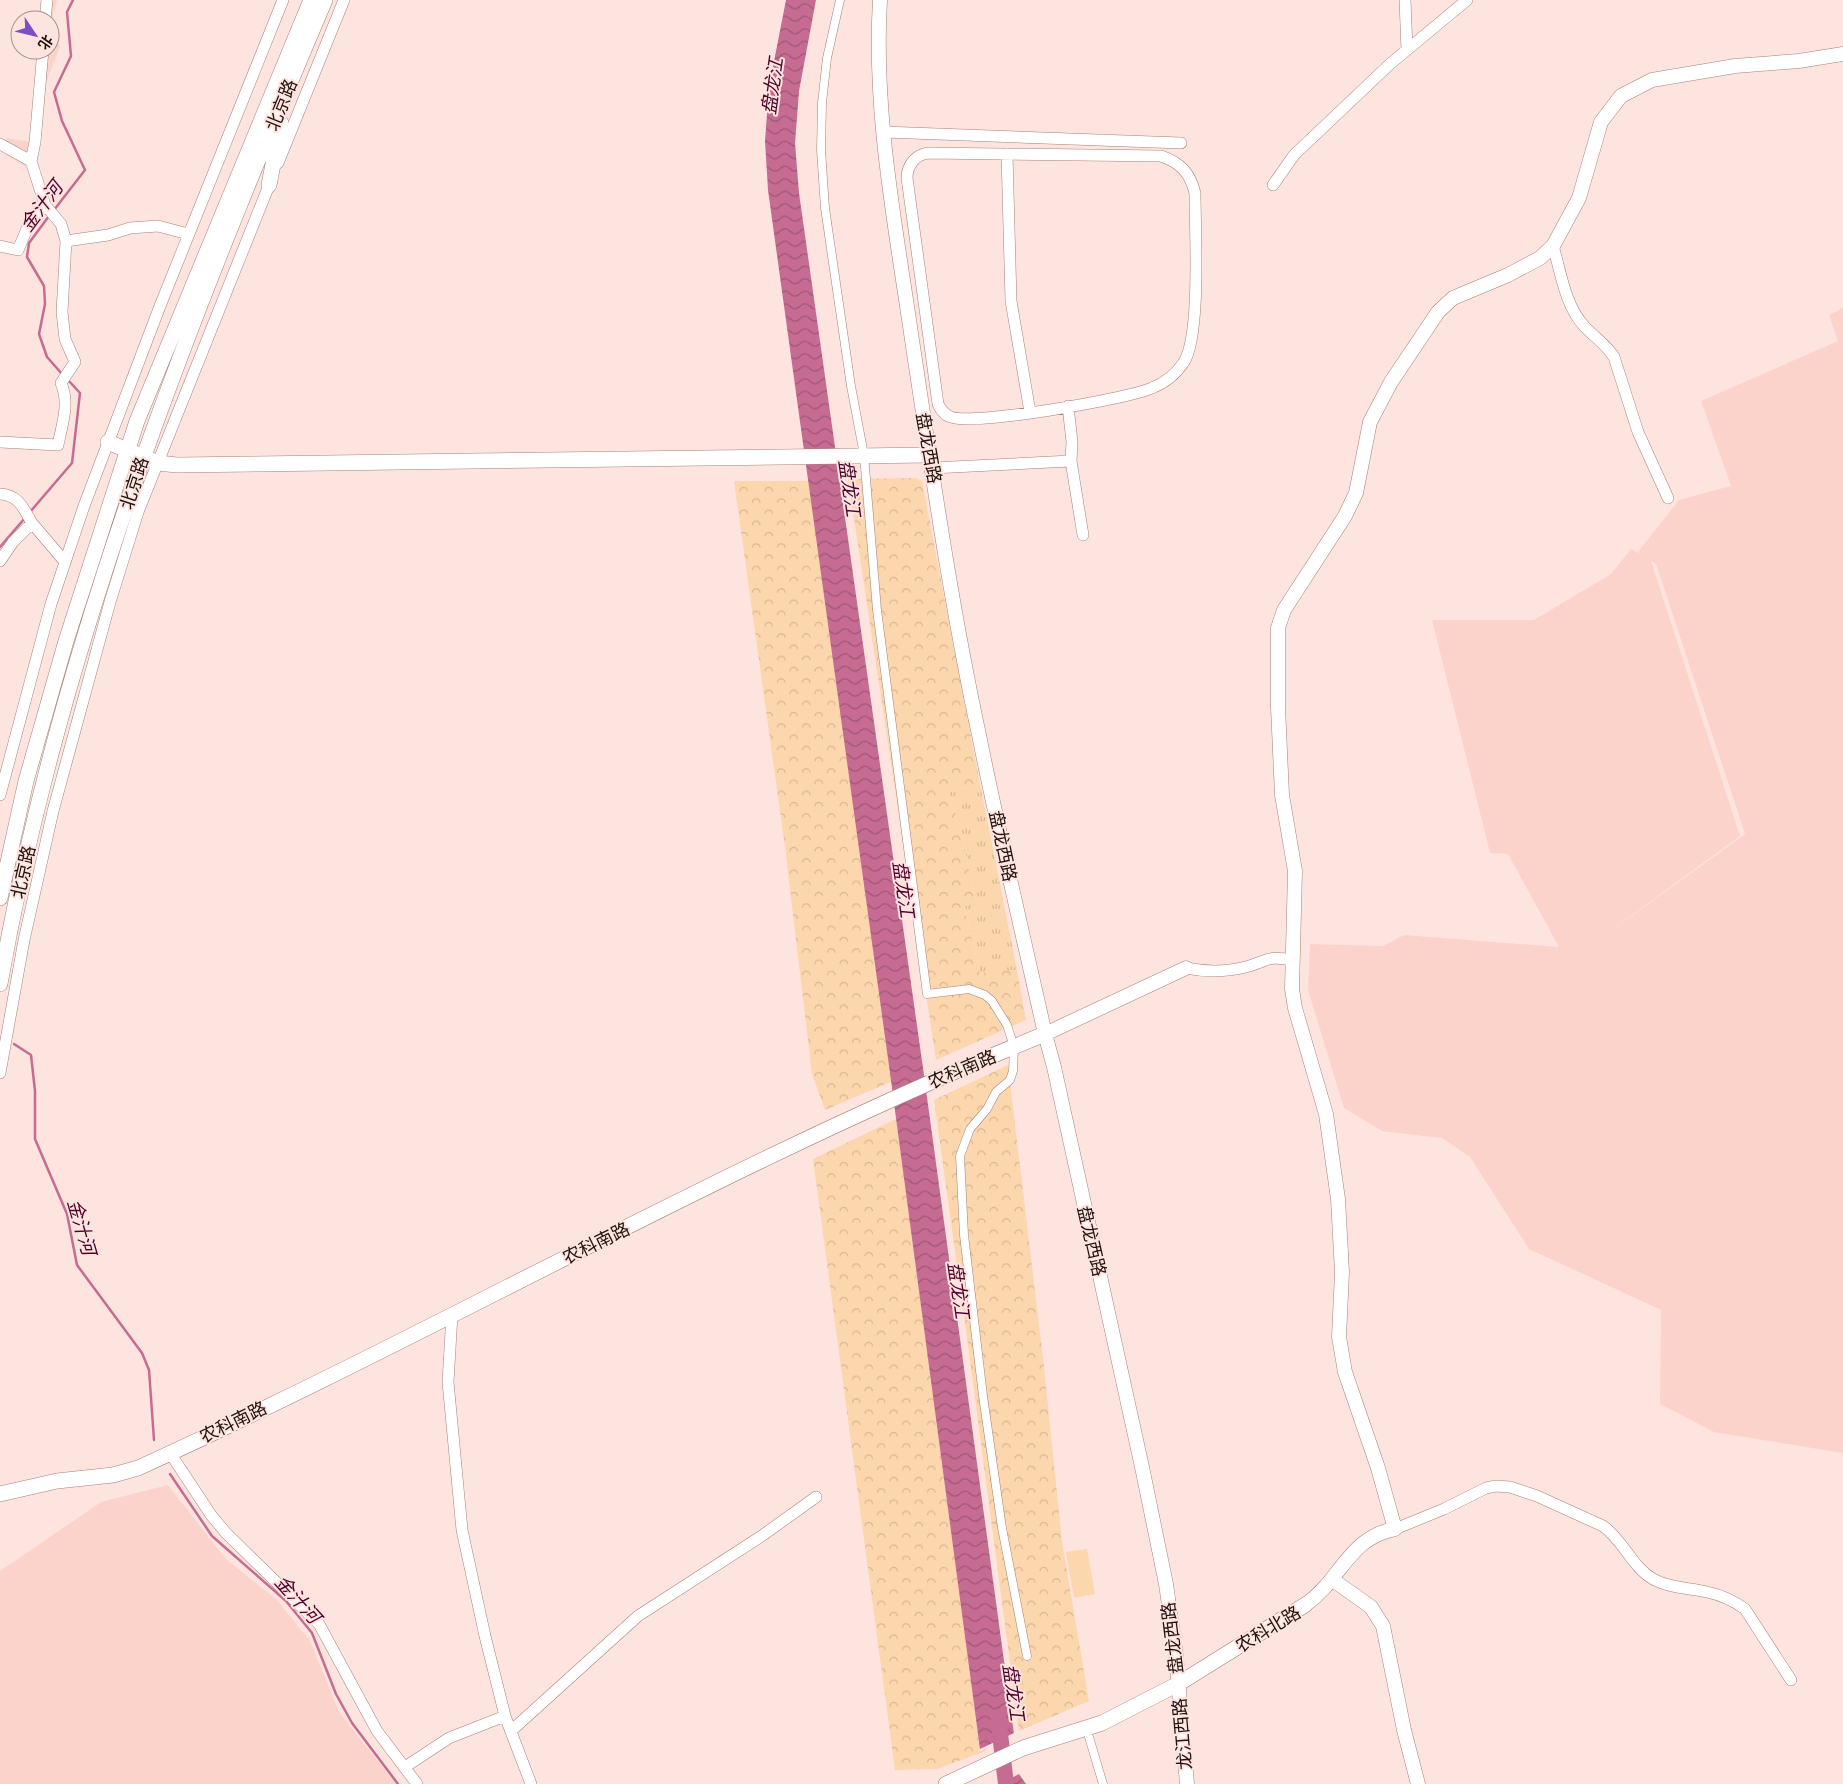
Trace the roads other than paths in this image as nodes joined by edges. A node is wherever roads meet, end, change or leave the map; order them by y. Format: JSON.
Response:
{"nodes":[{"id":1,"x":283,"y":0,"type":"edge"},
{"id":2,"x":311,"y":0,"type":"edge"},
{"id":3,"x":325,"y":0,"type":"edge"},
{"id":4,"x":344,"y":0,"type":"edge"},
{"id":5,"x":840,"y":0,"type":"edge"},
{"id":6,"x":880,"y":0,"type":"edge"},
{"id":7,"x":1405,"y":0,"type":"edge"},
{"id":8,"x":1466,"y":0,"type":"edge"},
{"id":9,"x":1407,"y":50,"type":"junction"},
{"id":10,"x":1843,"y":54,"type":"edge"},
{"id":11,"x":42,"y":60,"type":"edge"},
{"id":12,"x":289,"y":85,"type":"junction"},
{"id":13,"x":884,"y":132,"type":"junction"},
{"id":14,"x":1181,"y":143,"type":"dead end"},
{"id":15,"x":0,"y":144,"type":"edge"},
{"id":16,"x":1007,"y":154,"type":"junction"},
{"id":17,"x":31,"y":161,"type":"junction"},
{"id":18,"x":269,"y":185,"type":"junction"},
{"id":19,"x":1273,"y":185,"type":"dead end"},
{"id":20,"x":45,"y":205,"type":"junction"},
{"id":21,"x":188,"y":234,"type":"junction"},
{"id":22,"x":66,"y":241,"type":"junction"},
{"id":23,"x":0,"y":246,"type":"edge"},
{"id":24,"x":1553,"y":246,"type":"junction"},
{"id":25,"x":1068,"y":406,"type":"junction"},
{"id":26,"x":1030,"y":412,"type":"junction"},
{"id":27,"x":0,"y":442,"type":"edge"},
{"id":28,"x":108,"y":442,"type":"junction"},
{"id":29,"x":127,"y":451,"type":"junction"},
{"id":30,"x":864,"y":455,"type":"junction"},
{"id":31,"x":142,"y":456,"type":"junction"},
{"id":32,"x":1070,"y":461,"type":"junction"},
{"id":33,"x":931,"y":462,"type":"junction"},
{"id":34,"x":158,"y":463,"type":"junction"},
{"id":35,"x":0,"y":494,"type":"edge"},
{"id":36,"x":1668,"y":498,"type":"dead end"},
{"id":37,"x":32,"y":523,"type":"junction"},
{"id":38,"x":1083,"y":535,"type":"dead end"},
{"id":39,"x":0,"y":561,"type":"edge"},
{"id":40,"x":65,"y":562,"type":"junction"},
{"id":41,"x":0,"y":795,"type":"edge"},
{"id":42,"x":0,"y":898,"type":"edge"},
{"id":43,"x":1292,"y":960,"type":"junction"},
{"id":44,"x":1186,"y":968,"type":"joint"},
{"id":45,"x":0,"y":984,"type":"edge"},
{"id":46,"x":1045,"y":1034,"type":"junction"},
{"id":47,"x":1014,"y":1047,"type":"junction"},
{"id":48,"x":0,"y":1073,"type":"edge"},
{"id":49,"x":452,"y":1315,"type":"junction"},
{"id":50,"x":170,"y":1453,"type":"junction"},
{"id":51,"x":0,"y":1494,"type":"edge"},
{"id":52,"x":816,"y":1497,"type":"dead end"},
{"id":53,"x":1394,"y":1529,"type":"junction"},
{"id":54,"x":1333,"y":1580,"type":"junction"},
{"id":55,"x":1305,"y":1605,"type":"joint"},
{"id":56,"x":1027,"y":1656,"type":"dead end"},
{"id":57,"x":1791,"y":1680,"type":"dead end"},
{"id":58,"x":1178,"y":1689,"type":"junction"},
{"id":59,"x":505,"y":1716,"type":"junction"},
{"id":60,"x":511,"y":1731,"type":"junction"},
{"id":61,"x":1089,"y":1737,"type":"junction"},
{"id":62,"x":1024,"y":1752,"type":"junction"},
{"id":63,"x":405,"y":1767,"type":"junction"},
{"id":64,"x":965,"y":1780,"type":"edge"},
{"id":65,"x":417,"y":1784,"type":"edge"},
{"id":66,"x":531,"y":1784,"type":"edge"},
{"id":67,"x":946,"y":1784,"type":"edge"},
{"id":68,"x":1103,"y":1784,"type":"edge"},
{"id":69,"x":1187,"y":1784,"type":"edge"},
{"id":70,"x":1418,"y":1784,"type":"edge"}],
"edges":[{"from":1,"to":21,"type":"street"},
{"from":2,"to":29,"type":"main road","name":"北京路"},
{"from":3,"to":12,"type":"main road","name":"北京路"},
{"from":4,"to":18,"type":"street"},
{"from":5,"to":30,"type":"street"},
{"from":6,"to":13,"type":"street","name":"盘龙西路"},
{"from":7,"to":9,"type":"street"},
{"from":8,"to":9,"type":"street"},
{"from":9,"to":19,"type":"street"},
{"from":10,"to":24,"type":"street"},
{"from":11,"to":17,"type":"street"},
{"from":12,"to":18,"type":"main road"},
{"from":12,"to":31,"type":"main road","name":"北京路"},
{"from":13,"to":14,"type":"street"},
{"from":13,"to":33,"type":"street","name":"盘龙西路"},
{"from":15,"to":17,"type":"street"},
{"from":16,"to":25,"type":"street"},
{"from":16,"to":26,"type":"street"},
{"from":16,"to":26,"type":"street"},
{"from":17,"to":20,"type":"street"},
{"from":18,"to":34,"type":"street"},
{"from":20,"to":22,"type":"street"},
{"from":20,"to":23,"type":"street"},
{"from":21,"to":22,"type":"street"},
{"from":21,"to":28,"type":"street"},
{"from":22,"to":27,"type":"street"},
{"from":24,"to":36,"type":"street"},
{"from":24,"to":43,"type":"street"},
{"from":25,"to":26,"type":"street"},
{"from":25,"to":32,"type":"street"},
{"from":28,"to":29,"type":"main road"},
{"from":28,"to":40,"type":"street"},
{"from":29,"to":31,"type":"main road"},
{"from":29,"to":42,"type":"main road","name":"北京路"},
{"from":30,"to":33,"type":"main road"},
{"from":30,"to":34,"type":"main road"},
{"from":30,"to":47,"type":"street"},
{"from":31,"to":34,"type":"main road"},
{"from":31,"to":45,"type":"main road","name":"北京路"},
{"from":32,"to":33,"type":"street"},
{"from":32,"to":38,"type":"street"},
{"from":33,"to":46,"type":"street","name":"盘龙西路"},
{"from":34,"to":48,"type":"street"},
{"from":35,"to":37,"type":"street"},
{"from":37,"to":39,"type":"street"},
{"from":37,"to":40,"type":"street"},
{"from":40,"to":41,"type":"street"},
{"from":43,"to":44,"type":"street"},
{"from":43,"to":53,"type":"street"},
{"from":44,"to":46,"type":"street","name":"农科南路"},
{"from":46,"to":47,"type":"main road","name":"农科南路"},
{"from":46,"to":58,"type":"street","name":"盘龙西路"},
{"from":47,"to":49,"type":"main road","name":"农科南路"},
{"from":47,"to":56,"type":"street"},
{"from":49,"to":50,"type":"main road","name":"农科南路"},
{"from":49,"to":59,"type":"street"},
{"from":50,"to":51,"type":"main road","name":"农科南路"},
{"from":50,"to":63,"type":"street"},
{"from":52,"to":60,"type":"street"},
{"from":53,"to":54,"type":"street"},
{"from":53,"to":57,"type":"street"},
{"from":54,"to":55,"type":"street"},
{"from":54,"to":70,"type":"street"},
{"from":55,"to":58,"type":"main road","name":"农科北路"},
{"from":58,"to":61,"type":"main road","name":"农科北路"},
{"from":58,"to":62,"type":"main road","name":"农科北路"},
{"from":58,"to":69,"type":"street","name":"龙江西路"},
{"from":59,"to":60,"type":"street"},
{"from":59,"to":63,"type":"street"},
{"from":60,"to":66,"type":"street"},
{"from":61,"to":62,"type":"main road","name":"农科北路"},
{"from":61,"to":68,"type":"street"},
{"from":62,"to":64,"type":"main road"},
{"from":63,"to":65,"type":"street"},
{"from":64,"to":67,"type":"main road"}]}
